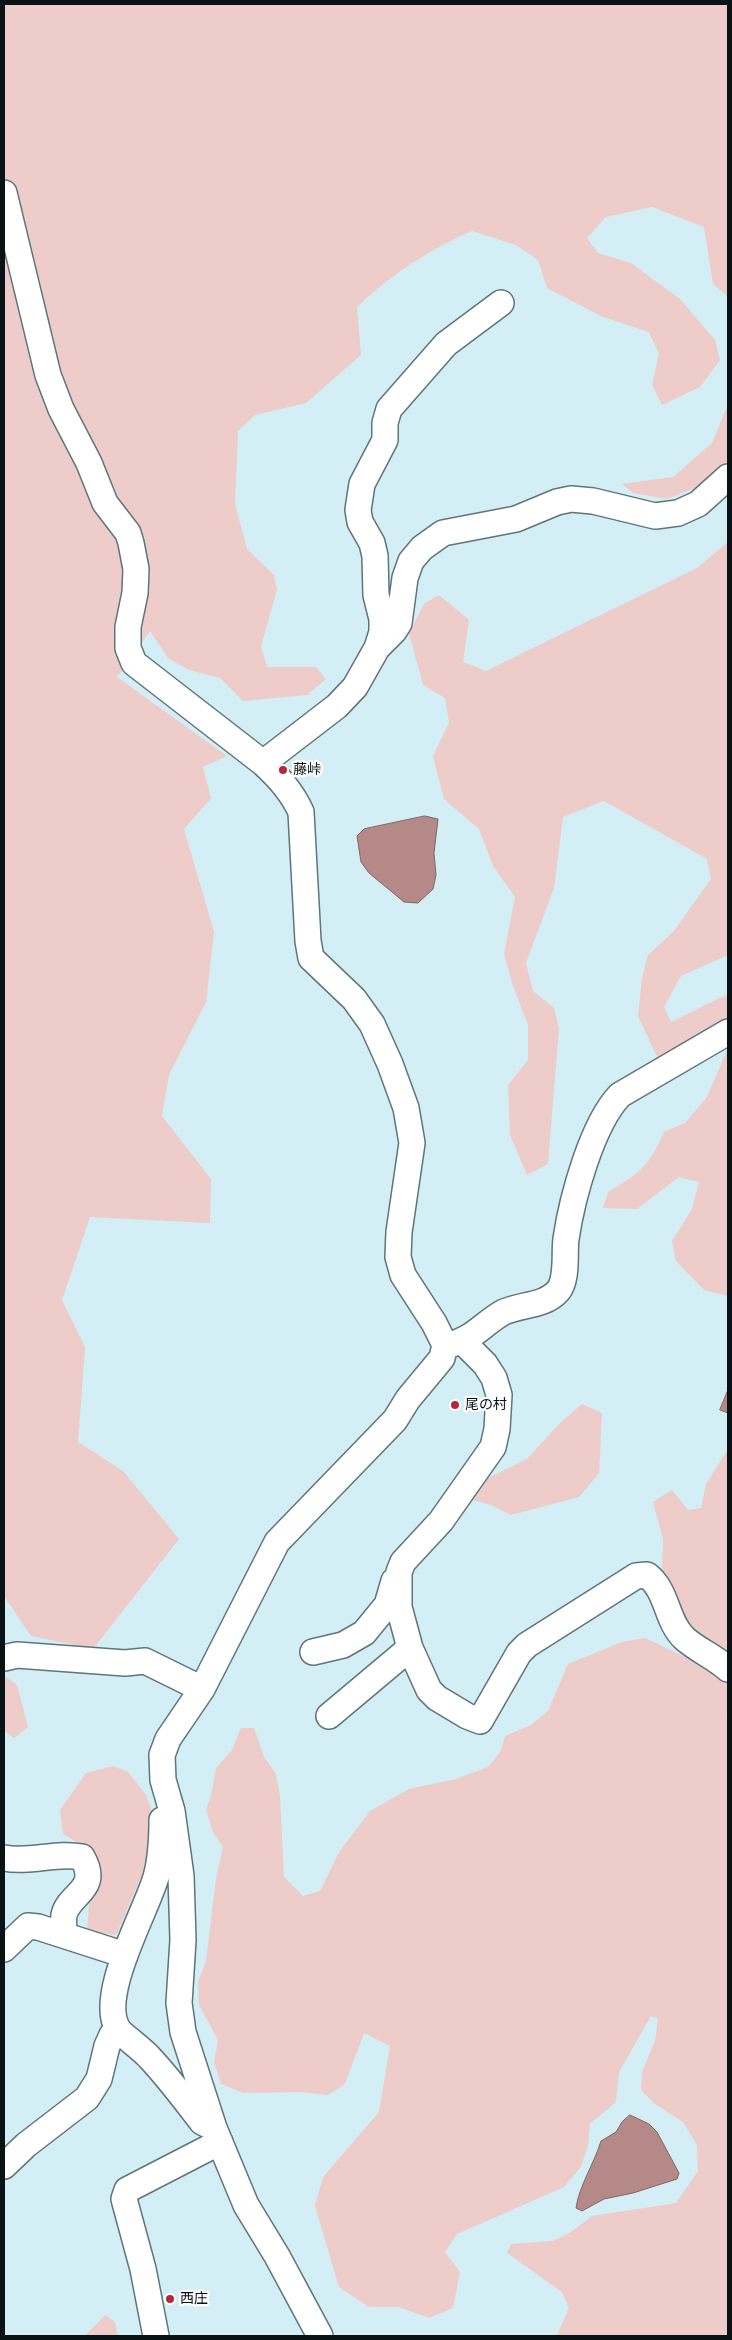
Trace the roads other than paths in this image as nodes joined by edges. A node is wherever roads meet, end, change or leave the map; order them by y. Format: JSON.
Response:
{"nodes":[{"id":1,"x":4,"y":194,"type":"edge"},
{"id":2,"x":501,"y":303,"type":"dead end"},
{"id":3,"x":728,"y":477,"type":"edge"},
{"id":4,"x":377,"y":648,"type":"junction"},
{"id":5,"x":264,"y":763,"type":"junction"},
{"id":6,"x":728,"y":1032,"type":"edge"},
{"id":7,"x":454,"y":1343,"type":"junction"},
{"id":8,"x":399,"y":1572,"type":"junction"},
{"id":9,"x":410,"y":1648,"type":"junction"},
{"id":10,"x":314,"y":1652,"type":"dead end"},
{"id":11,"x":4,"y":1658,"type":"edge"},
{"id":12,"x":728,"y":1669,"type":"edge"},
{"id":13,"x":202,"y":1690,"type":"junction"},
{"id":14,"x":329,"y":1716,"type":"dead end"},
{"id":15,"x":167,"y":1794,"type":"junction"},
{"id":16,"x":4,"y":1858,"type":"edge"},
{"id":17,"x":64,"y":1935,"type":"junction"},
{"id":18,"x":4,"y":1949,"type":"edge"},
{"id":19,"x":125,"y":1955,"type":"junction"},
{"id":20,"x":118,"y":2031,"type":"junction"},
{"id":21,"x":217,"y":2135,"type":"junction"},
{"id":22,"x":4,"y":2166,"type":"edge"},
{"id":23,"x":156,"y":2336,"type":"edge"},
{"id":24,"x":320,"y":2336,"type":"edge"}],
"edges":[{"from":1,"to":5,"type":"street"},
{"from":2,"to":4,"type":"street"},
{"from":3,"to":4,"type":"street"},
{"from":4,"to":5,"type":"street"},
{"from":5,"to":7,"type":"street"},
{"from":6,"to":7,"type":"street"},
{"from":7,"to":8,"type":"street"},
{"from":7,"to":13,"type":"street"},
{"from":8,"to":9,"type":"street"},
{"from":8,"to":10,"type":"street"},
{"from":9,"to":12,"type":"street"},
{"from":9,"to":14,"type":"street"},
{"from":11,"to":13,"type":"street"},
{"from":13,"to":15,"type":"street"},
{"from":15,"to":19,"type":"street"},
{"from":15,"to":21,"type":"street"},
{"from":16,"to":17,"type":"street"},
{"from":17,"to":18,"type":"street"},
{"from":17,"to":19,"type":"street"},
{"from":19,"to":20,"type":"street"},
{"from":20,"to":21,"type":"street"},
{"from":20,"to":22,"type":"street"},
{"from":21,"to":23,"type":"street"},
{"from":21,"to":24,"type":"street"}]}
